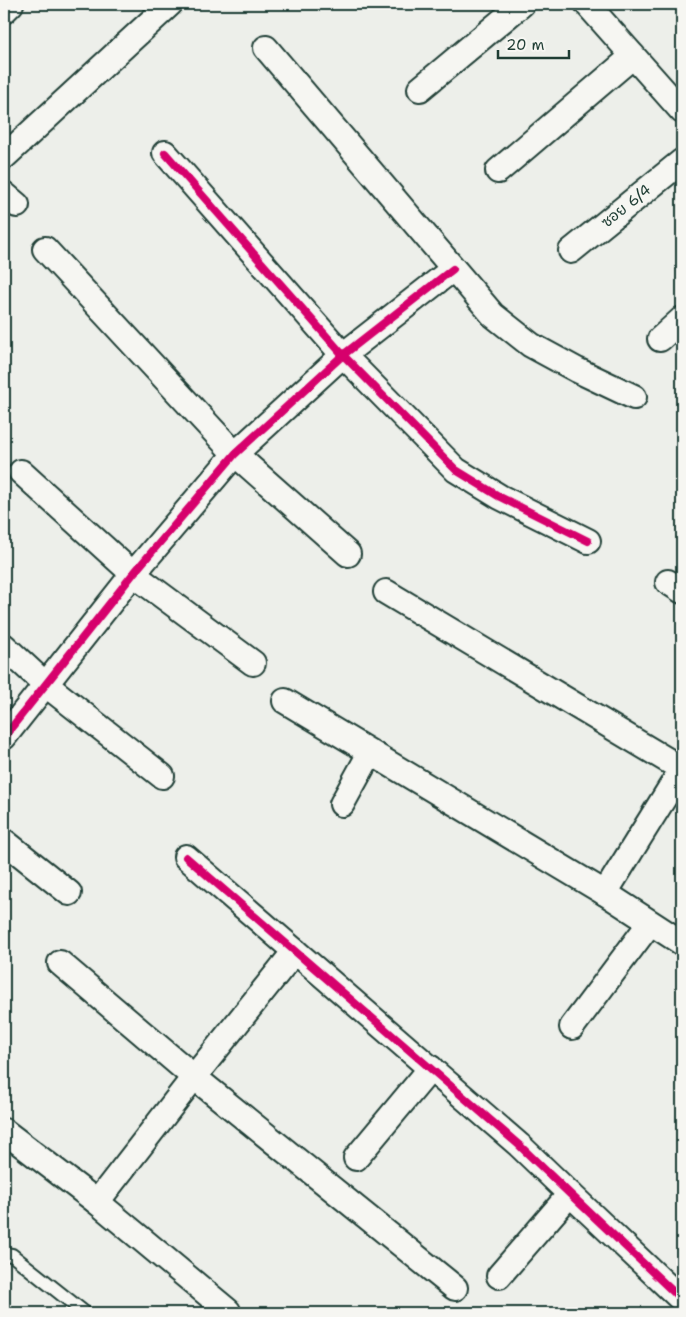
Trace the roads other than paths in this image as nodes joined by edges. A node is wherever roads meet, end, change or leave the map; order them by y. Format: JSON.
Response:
{"nodes":[{"id":1,"x":11,"y":4,"type":"edge"},
{"id":2,"x":170,"y":4,"type":"edge"},
{"id":3,"x":522,"y":4,"type":"edge"},
{"id":4,"x":587,"y":4,"type":"edge"},
{"id":5,"x":4,"y":11,"type":"edge"},
{"id":6,"x":266,"y":48,"type":"dead end"},
{"id":7,"x":632,"y":56,"type":"junction"},
{"id":8,"x":420,"y":89,"type":"dead end"},
{"id":9,"x":682,"y":111,"type":"edge"},
{"id":10,"x":165,"y":154,"type":"dead end"},
{"id":11,"x":4,"y":157,"type":"edge"},
{"id":12,"x":682,"y":162,"type":"edge"},
{"id":13,"x":498,"y":171,"type":"dead end"},
{"id":14,"x":46,"y":249,"type":"dead end"},
{"id":15,"x":570,"y":251,"type":"dead end"},
{"id":16,"x":453,"y":269,"type":"junction"},
{"id":17,"x":682,"y":319,"type":"edge"},
{"id":18,"x":660,"y":338,"type":"dead end"},
{"id":19,"x":343,"y":355,"type":"junction"},
{"id":20,"x":634,"y":397,"type":"dead end"},
{"id":21,"x":235,"y":454,"type":"junction"},
{"id":22,"x":21,"y":472,"type":"dead end"},
{"id":23,"x":588,"y":541,"type":"dead end"},
{"id":24,"x":348,"y":554,"type":"dead end"},
{"id":25,"x":133,"y":574,"type":"junction"},
{"id":26,"x":386,"y":592,"type":"dead end"},
{"id":27,"x":4,"y":646,"type":"edge"},
{"id":28,"x":254,"y":663,"type":"dead end"},
{"id":29,"x":45,"y":684,"type":"junction"},
{"id":30,"x":284,"y":701,"type":"dead end"},
{"id":31,"x":4,"y":737,"type":"edge"},
{"id":32,"x":370,"y":752,"type":"junction"},
{"id":33,"x":682,"y":769,"type":"edge"},
{"id":34,"x":162,"y":776,"type":"dead end"},
{"id":35,"x":342,"y":804,"type":"dead end"},
{"id":36,"x":4,"y":842,"type":"edge"},
{"id":37,"x":186,"y":857,"type":"dead end"},
{"id":38,"x":69,"y":893,"type":"dead end"},
{"id":39,"x":605,"y":893,"type":"junction"},
{"id":40,"x":650,"y":923,"type":"junction"},
{"id":41,"x":682,"y":943,"type":"edge"},
{"id":42,"x":295,"y":951,"type":"junction"},
{"id":43,"x":60,"y":963,"type":"dead end"},
{"id":44,"x":572,"y":1027,"type":"dead end"},
{"id":45,"x":431,"y":1068,"type":"junction"},
{"id":46,"x":194,"y":1077,"type":"junction"},
{"id":47,"x":4,"y":1130,"type":"edge"},
{"id":48,"x":356,"y":1158,"type":"dead end"},
{"id":49,"x":570,"y":1194,"type":"junction"},
{"id":50,"x":97,"y":1202,"type":"junction"},
{"id":51,"x":4,"y":1254,"type":"edge"},
{"id":52,"x":499,"y":1276,"type":"dead end"},
{"id":53,"x":455,"y":1288,"type":"dead end"},
{"id":54,"x":682,"y":1300,"type":"edge"},
{"id":55,"x":228,"y":1311,"type":"dead end"},
{"id":56,"x":85,"y":1313,"type":"edge"}],
"edges":[{"from":1,"to":5,"type":"street"},
{"from":2,"to":11,"type":"street"},
{"from":3,"to":8,"type":"street"},
{"from":4,"to":7,"type":"street"},
{"from":6,"to":16,"type":"street"},
{"from":7,"to":9,"type":"street"},
{"from":7,"to":13,"type":"street"},
{"from":10,"to":19,"type":"street"},
{"from":12,"to":15,"type":"street","name":"ซอย 6/4"},
{"from":14,"to":21,"type":"street"},
{"from":16,"to":19,"type":"street"},
{"from":16,"to":20,"type":"street"},
{"from":17,"to":18,"type":"street"},
{"from":19,"to":21,"type":"street"},
{"from":19,"to":23,"type":"street"},
{"from":21,"to":24,"type":"street"},
{"from":21,"to":25,"type":"street"},
{"from":22,"to":25,"type":"street"},
{"from":25,"to":28,"type":"street"},
{"from":25,"to":29,"type":"street"},
{"from":26,"to":33,"type":"street"},
{"from":27,"to":29,"type":"street"},
{"from":29,"to":31,"type":"street"},
{"from":29,"to":34,"type":"street"},
{"from":30,"to":32,"type":"street"},
{"from":32,"to":35,"type":"street"},
{"from":32,"to":39,"type":"street"},
{"from":33,"to":39,"type":"street"},
{"from":36,"to":38,"type":"street"},
{"from":37,"to":42,"type":"street"},
{"from":39,"to":40,"type":"street"},
{"from":40,"to":41,"type":"street"},
{"from":40,"to":44,"type":"street"},
{"from":42,"to":45,"type":"street"},
{"from":42,"to":46,"type":"street"},
{"from":43,"to":46,"type":"street"},
{"from":45,"to":48,"type":"street"},
{"from":45,"to":49,"type":"street"},
{"from":46,"to":50,"type":"street"},
{"from":46,"to":53,"type":"street"},
{"from":47,"to":50,"type":"street"},
{"from":49,"to":52,"type":"street"},
{"from":49,"to":54,"type":"street"},
{"from":50,"to":55,"type":"street"},
{"from":51,"to":56,"type":"lane"}]}
